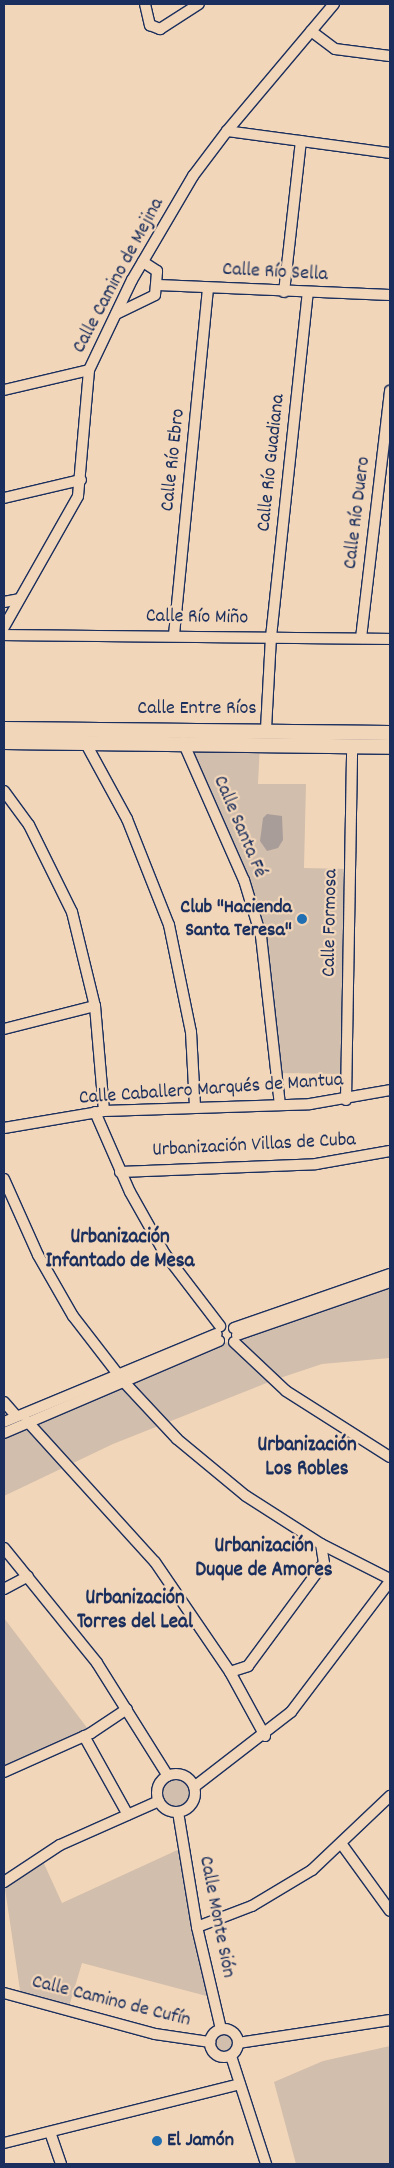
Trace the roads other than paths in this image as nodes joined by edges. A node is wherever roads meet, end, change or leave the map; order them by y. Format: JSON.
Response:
{"nodes":[{"id":1,"x":145,"y":4,"type":"edge"},
{"id":2,"x":199,"y":4,"type":"edge"},
{"id":3,"x":334,"y":4,"type":"edge"},
{"id":4,"x":311,"y":31,"type":"junction"},
{"id":5,"x":390,"y":56,"type":"edge"},
{"id":6,"x":226,"y":130,"type":"junction"},
{"id":7,"x":301,"y":141,"type":"junction"},
{"id":8,"x":390,"y":153,"type":"edge"},
{"id":9,"x":143,"y":262,"type":"junction"},
{"id":10,"x":158,"y":284,"type":"junction"},
{"id":11,"x":208,"y":288,"type":"junction"},
{"id":12,"x":284,"y":292,"type":"junction"},
{"id":13,"x":308,"y":293,"type":"junction"},
{"id":14,"x":390,"y":295,"type":"edge"},
{"id":15,"x":116,"y":314,"type":"junction"},
{"id":16,"x":89,"y":370,"type":"junction"},
{"id":17,"x":4,"y":390,"type":"edge"},
{"id":18,"x":390,"y":391,"type":"edge"},
{"id":19,"x":81,"y":480,"type":"junction"},
{"id":20,"x":4,"y":498,"type":"edge"},
{"id":21,"x":20,"y":599,"type":"junction"},
{"id":22,"x":4,"y":602,"type":"edge"},
{"id":23,"x":4,"y":627,"type":"edge"},
{"id":24,"x":4,"y":635,"type":"edge"},
{"id":25,"x":174,"y":635,"type":"junction"},
{"id":26,"x":271,"y":637,"type":"junction"},
{"id":27,"x":361,"y":638,"type":"junction"},
{"id":28,"x":390,"y":640,"type":"edge"},
{"id":29,"x":4,"y":729,"type":"edge"},
{"id":30,"x":266,"y":729,"type":"junction"},
{"id":31,"x":390,"y":733,"type":"edge"},
{"id":32,"x":4,"y":742,"type":"edge"},
{"id":33,"x":85,"y":742,"type":"junction"},
{"id":34,"x":183,"y":742,"type":"junction"},
{"id":35,"x":352,"y":746,"type":"junction"},
{"id":36,"x":390,"y":747,"type":"edge"},
{"id":37,"x":4,"y":791,"type":"edge"},
{"id":38,"x":95,"y":1006,"type":"junction"},
{"id":39,"x":4,"y":1029,"type":"edge"},
{"id":40,"x":390,"y":1090,"type":"edge"},
{"id":41,"x":346,"y":1100,"type":"junction"},
{"id":42,"x":280,"y":1105,"type":"junction"},
{"id":43,"x":195,"y":1108,"type":"junction"},
{"id":44,"x":100,"y":1111,"type":"junction"},
{"id":45,"x":4,"y":1128,"type":"edge"},
{"id":46,"x":390,"y":1152,"type":"edge"},
{"id":47,"x":120,"y":1172,"type":"junction"},
{"id":48,"x":4,"y":1179,"type":"edge"},
{"id":49,"x":6,"y":1192,"type":"edge"},
{"id":50,"x":390,"y":1274,"type":"edge"},
{"id":51,"x":390,"y":1282,"type":"edge"},
{"id":52,"x":218,"y":1334,"type":"junction"},
{"id":53,"x":235,"y":1335,"type":"junction"},
{"id":54,"x":120,"y":1377,"type":"junction"},
{"id":55,"x":4,"y":1402,"type":"edge"},
{"id":56,"x":16,"y":1416,"type":"junction"},
{"id":57,"x":4,"y":1422,"type":"edge"},
{"id":58,"x":27,"y":1422,"type":"junction"},
{"id":59,"x":4,"y":1433,"type":"edge"},
{"id":60,"x":390,"y":1457,"type":"edge"},
{"id":61,"x":321,"y":1544,"type":"junction"},
{"id":62,"x":4,"y":1548,"type":"edge"},
{"id":63,"x":28,"y":1576,"type":"junction"},
{"id":64,"x":390,"y":1580,"type":"edge"},
{"id":65,"x":4,"y":1589,"type":"edge"},
{"id":66,"x":230,"y":1672,"type":"junction"},
{"id":67,"x":126,"y":1709,"type":"junction"},
{"id":68,"x":84,"y":1736,"type":"junction"},
{"id":69,"x":265,"y":1736,"type":"junction"},
{"id":70,"x":4,"y":1772,"type":"edge"},
{"id":71,"x":168,"y":1776,"type":"junction"},
{"id":72,"x":194,"y":1787,"type":"junction"},
{"id":73,"x":390,"y":1796,"type":"edge"},
{"id":74,"x":159,"y":1801,"type":"junction"},
{"id":75,"x":178,"y":1812,"type":"junction"},
{"id":76,"x":128,"y":1815,"type":"junction"},
{"id":77,"x":343,"y":1846,"type":"junction"},
{"id":78,"x":4,"y":1882,"type":"edge"},
{"id":79,"x":390,"y":1911,"type":"edge"},
{"id":80,"x":197,"y":1927,"type":"junction"},
{"id":81,"x":4,"y":1992,"type":"edge"},
{"id":82,"x":390,"y":2020,"type":"edge"},
{"id":83,"x":221,"y":2029,"type":"junction"},
{"id":84,"x":210,"y":2042,"type":"junction"},
{"id":85,"x":238,"y":2043,"type":"junction"},
{"id":86,"x":231,"y":2056,"type":"junction"},
{"id":87,"x":240,"y":2084,"type":"junction"},
{"id":88,"x":50,"y":2132,"type":"junction"},
{"id":89,"x":4,"y":2143,"type":"edge"},
{"id":90,"x":61,"y":2164,"type":"edge"},
{"id":91,"x":266,"y":2164,"type":"edge"}],
"edges":[{"from":1,"to":2,"type":"street"},
{"from":3,"to":4,"type":"street","name":"Calle Camino de Mejina"},
{"from":4,"to":5,"type":"street"},
{"from":4,"to":6,"type":"street","name":"Calle Camino de Mejina"},
{"from":6,"to":7,"type":"street"},
{"from":6,"to":9,"type":"street","name":"Calle Camino de Mejina"},
{"from":7,"to":8,"type":"street"},
{"from":7,"to":12,"type":"street"},
{"from":9,"to":10,"type":"street"},
{"from":9,"to":15,"type":"street","name":"Calle Camino de Mejina"},
{"from":10,"to":11,"type":"street","name":"Calle Río Sella"},
{"from":10,"to":15,"type":"street"},
{"from":11,"to":12,"type":"street","name":"Calle Río Sella"},
{"from":11,"to":25,"type":"street","name":"Calle Río Ebro"},
{"from":12,"to":13,"type":"street","name":"Calle Río Sella"},
{"from":13,"to":14,"type":"street","name":"Calle Río Sella"},
{"from":13,"to":26,"type":"street","name":"Calle Río Guadiana"},
{"from":15,"to":16,"type":"street","name":"Calle Camino de Mejina"},
{"from":16,"to":17,"type":"street"},
{"from":16,"to":19,"type":"street","name":"Calle Camino de Mejina"},
{"from":18,"to":27,"type":"street","name":"Calle Río Duero"},
{"from":19,"to":20,"type":"street"},
{"from":19,"to":21,"type":"street","name":"Calle Camino de Mejina"},
{"from":21,"to":22,"type":"street"},
{"from":21,"to":23,"type":"street","name":"Calle Camino de Mejina"},
{"from":24,"to":25,"type":"street","name":"Calle Río Miño"},
{"from":25,"to":26,"type":"street","name":"Calle Río Miño"},
{"from":26,"to":27,"type":"street","name":"Calle Río Miño"},
{"from":26,"to":30,"type":"street","name":"Calle Río Guadiana"},
{"from":27,"to":28,"type":"street","name":"Calle Río Miño"},
{"from":29,"to":30,"type":"street","name":"Calle Entre Ríos"},
{"from":30,"to":31,"type":"street","name":"Calle Entre Ríos"},
{"from":32,"to":33,"type":"street","name":"Calle Entre Ríos"},
{"from":33,"to":34,"type":"street","name":"Calle Entre Ríos"},
{"from":33,"to":43,"type":"street"},
{"from":34,"to":35,"type":"street","name":"Calle Entre Ríos"},
{"from":34,"to":42,"type":"street","name":"Calle Santa Fé"},
{"from":35,"to":36,"type":"street","name":"Calle Entre Ríos"},
{"from":35,"to":41,"type":"street","name":"Calle Formosa"},
{"from":37,"to":38,"type":"street"},
{"from":38,"to":39,"type":"street"},
{"from":38,"to":44,"type":"street"},
{"from":40,"to":41,"type":"street","name":"Calle Caballero Marqués de Mantua"},
{"from":41,"to":42,"type":"street","name":"Calle Caballero Marqués de Mantua"},
{"from":42,"to":43,"type":"street","name":"Calle Caballero Marqués de Mantua"},
{"from":43,"to":44,"type":"street","name":"Calle Caballero Marqués de Mantua"},
{"from":44,"to":45,"type":"street","name":"Calle Caballero Marqués de Mantua"},
{"from":44,"to":47,"type":"street"},
{"from":46,"to":47,"type":"street","name":"Urbanización Villas de Cuba"},
{"from":47,"to":52,"type":"street"},
{"from":48,"to":49,"type":"street"},
{"from":49,"to":54,"type":"street"},
{"from":50,"to":53,"type":"street"},
{"from":51,"to":53,"type":"street"},
{"from":52,"to":53,"type":"street"},
{"from":52,"to":53,"type":"street"},
{"from":52,"to":54,"type":"street"},
{"from":53,"to":60,"type":"street"},
{"from":54,"to":56,"type":"street"},
{"from":54,"to":58,"type":"street"},
{"from":54,"to":61,"type":"street"},
{"from":55,"to":56,"type":"street"},
{"from":56,"to":57,"type":"street"},
{"from":58,"to":59,"type":"street"},
{"from":58,"to":66,"type":"street"},
{"from":61,"to":64,"type":"street"},
{"from":61,"to":66,"type":"street"},
{"from":62,"to":63,"type":"street"},
{"from":63,"to":65,"type":"street"},
{"from":63,"to":67,"type":"street"},
{"from":64,"to":69,"type":"street"},
{"from":66,"to":69,"type":"street"},
{"from":67,"to":68,"type":"street"},
{"from":67,"to":71,"type":"street"},
{"from":68,"to":70,"type":"street"},
{"from":68,"to":76,"type":"street"},
{"from":69,"to":72,"type":"street"},
{"from":71,"to":72,"type":"street"},
{"from":71,"to":74,"type":"street"},
{"from":72,"to":75,"type":"street"},
{"from":73,"to":77,"type":"street"},
{"from":74,"to":75,"type":"street"},
{"from":74,"to":76,"type":"street"},
{"from":75,"to":80,"type":"street","name":"Calle Monte Sión"},
{"from":76,"to":78,"type":"street"},
{"from":77,"to":79,"type":"street"},
{"from":77,"to":80,"type":"street"},
{"from":80,"to":83,"type":"street","name":"Calle Monte Sión"},
{"from":81,"to":84,"type":"street","name":"Calle Camino de Cufín"},
{"from":82,"to":85,"type":"street"},
{"from":83,"to":84,"type":"street"},
{"from":83,"to":85,"type":"street"},
{"from":84,"to":86,"type":"street"},
{"from":85,"to":86,"type":"street"},
{"from":86,"to":87,"type":"street"},
{"from":87,"to":88,"type":"street"},
{"from":87,"to":91,"type":"street"},
{"from":88,"to":89,"type":"street"},
{"from":88,"to":90,"type":"street"}]}
